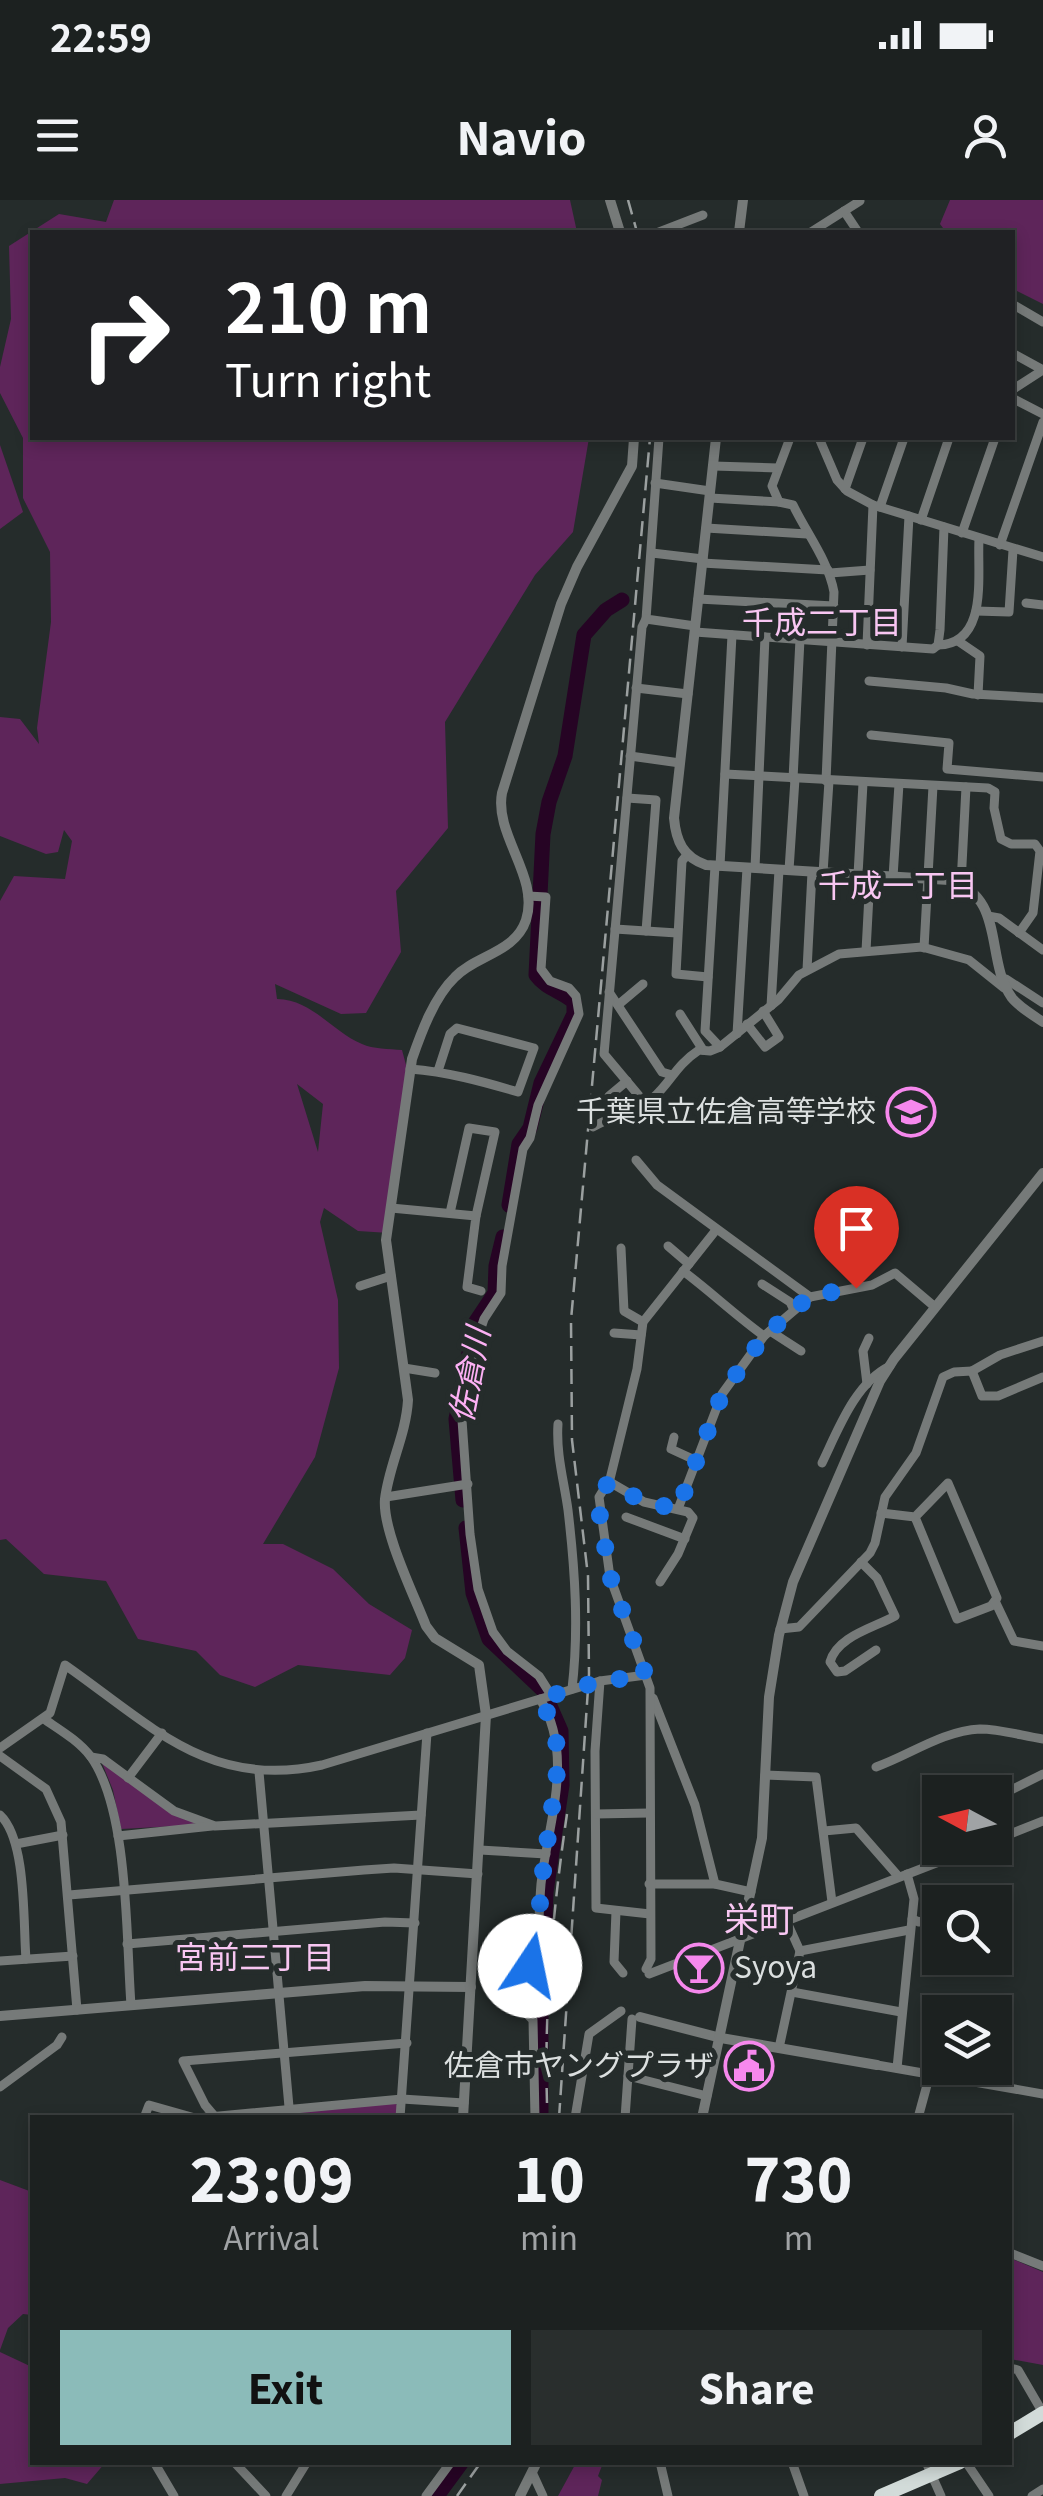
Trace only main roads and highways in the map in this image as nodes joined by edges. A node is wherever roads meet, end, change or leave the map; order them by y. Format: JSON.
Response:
{"nodes":[{"id":1,"x":1043,"y":2413,"type":"edge"},
{"id":2,"x":1012,"y":2432,"type":"edge"},
{"id":3,"x":928,"y":2469,"type":"edge"},
{"id":4,"x":881,"y":2496,"type":"edge"}],
"edges":[{"from":1,"to":2,"type":"highway"},
{"from":3,"to":4,"type":"highway"}]}
